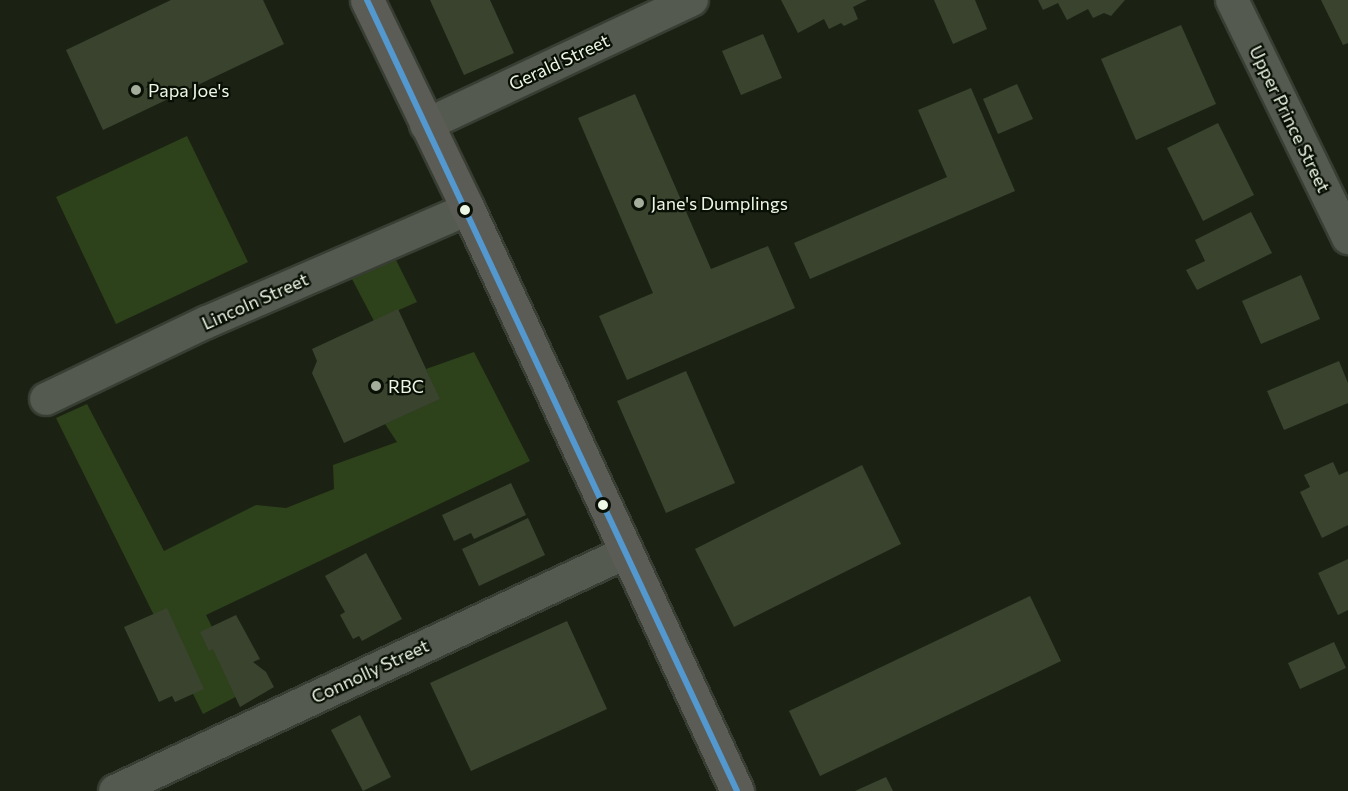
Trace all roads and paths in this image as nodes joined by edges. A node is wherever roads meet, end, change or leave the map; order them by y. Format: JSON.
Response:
{"nodes":[{"id":1,"x":367,"y":0,"type":"edge"},
{"id":2,"x":692,"y":0,"type":"edge"},
{"id":3,"x":1232,"y":0,"type":"edge"},
{"id":4,"x":426,"y":125,"type":"junction"},
{"id":5,"x":468,"y":209,"type":"junction"},
{"id":6,"x":1348,"y":238,"type":"edge"},
{"id":7,"x":46,"y":399,"type":"dead end"},
{"id":8,"x":625,"y":554,"type":"junction"},
{"id":9,"x":115,"y":791,"type":"edge"},
{"id":10,"x":737,"y":791,"type":"edge"}],
"edges":[{"from":1,"to":4,"type":"main road"},
{"from":2,"to":4,"type":"street","name":"Gerald Street"},
{"from":3,"to":6,"type":"street","name":"Upper Prince Street"},
{"from":4,"to":5,"type":"main road"},
{"from":5,"to":7,"type":"street","name":"Lincoln Street"},
{"from":5,"to":8,"type":"main road"},
{"from":8,"to":9,"type":"street","name":"Connolly Street"},
{"from":8,"to":10,"type":"main road"}]}
